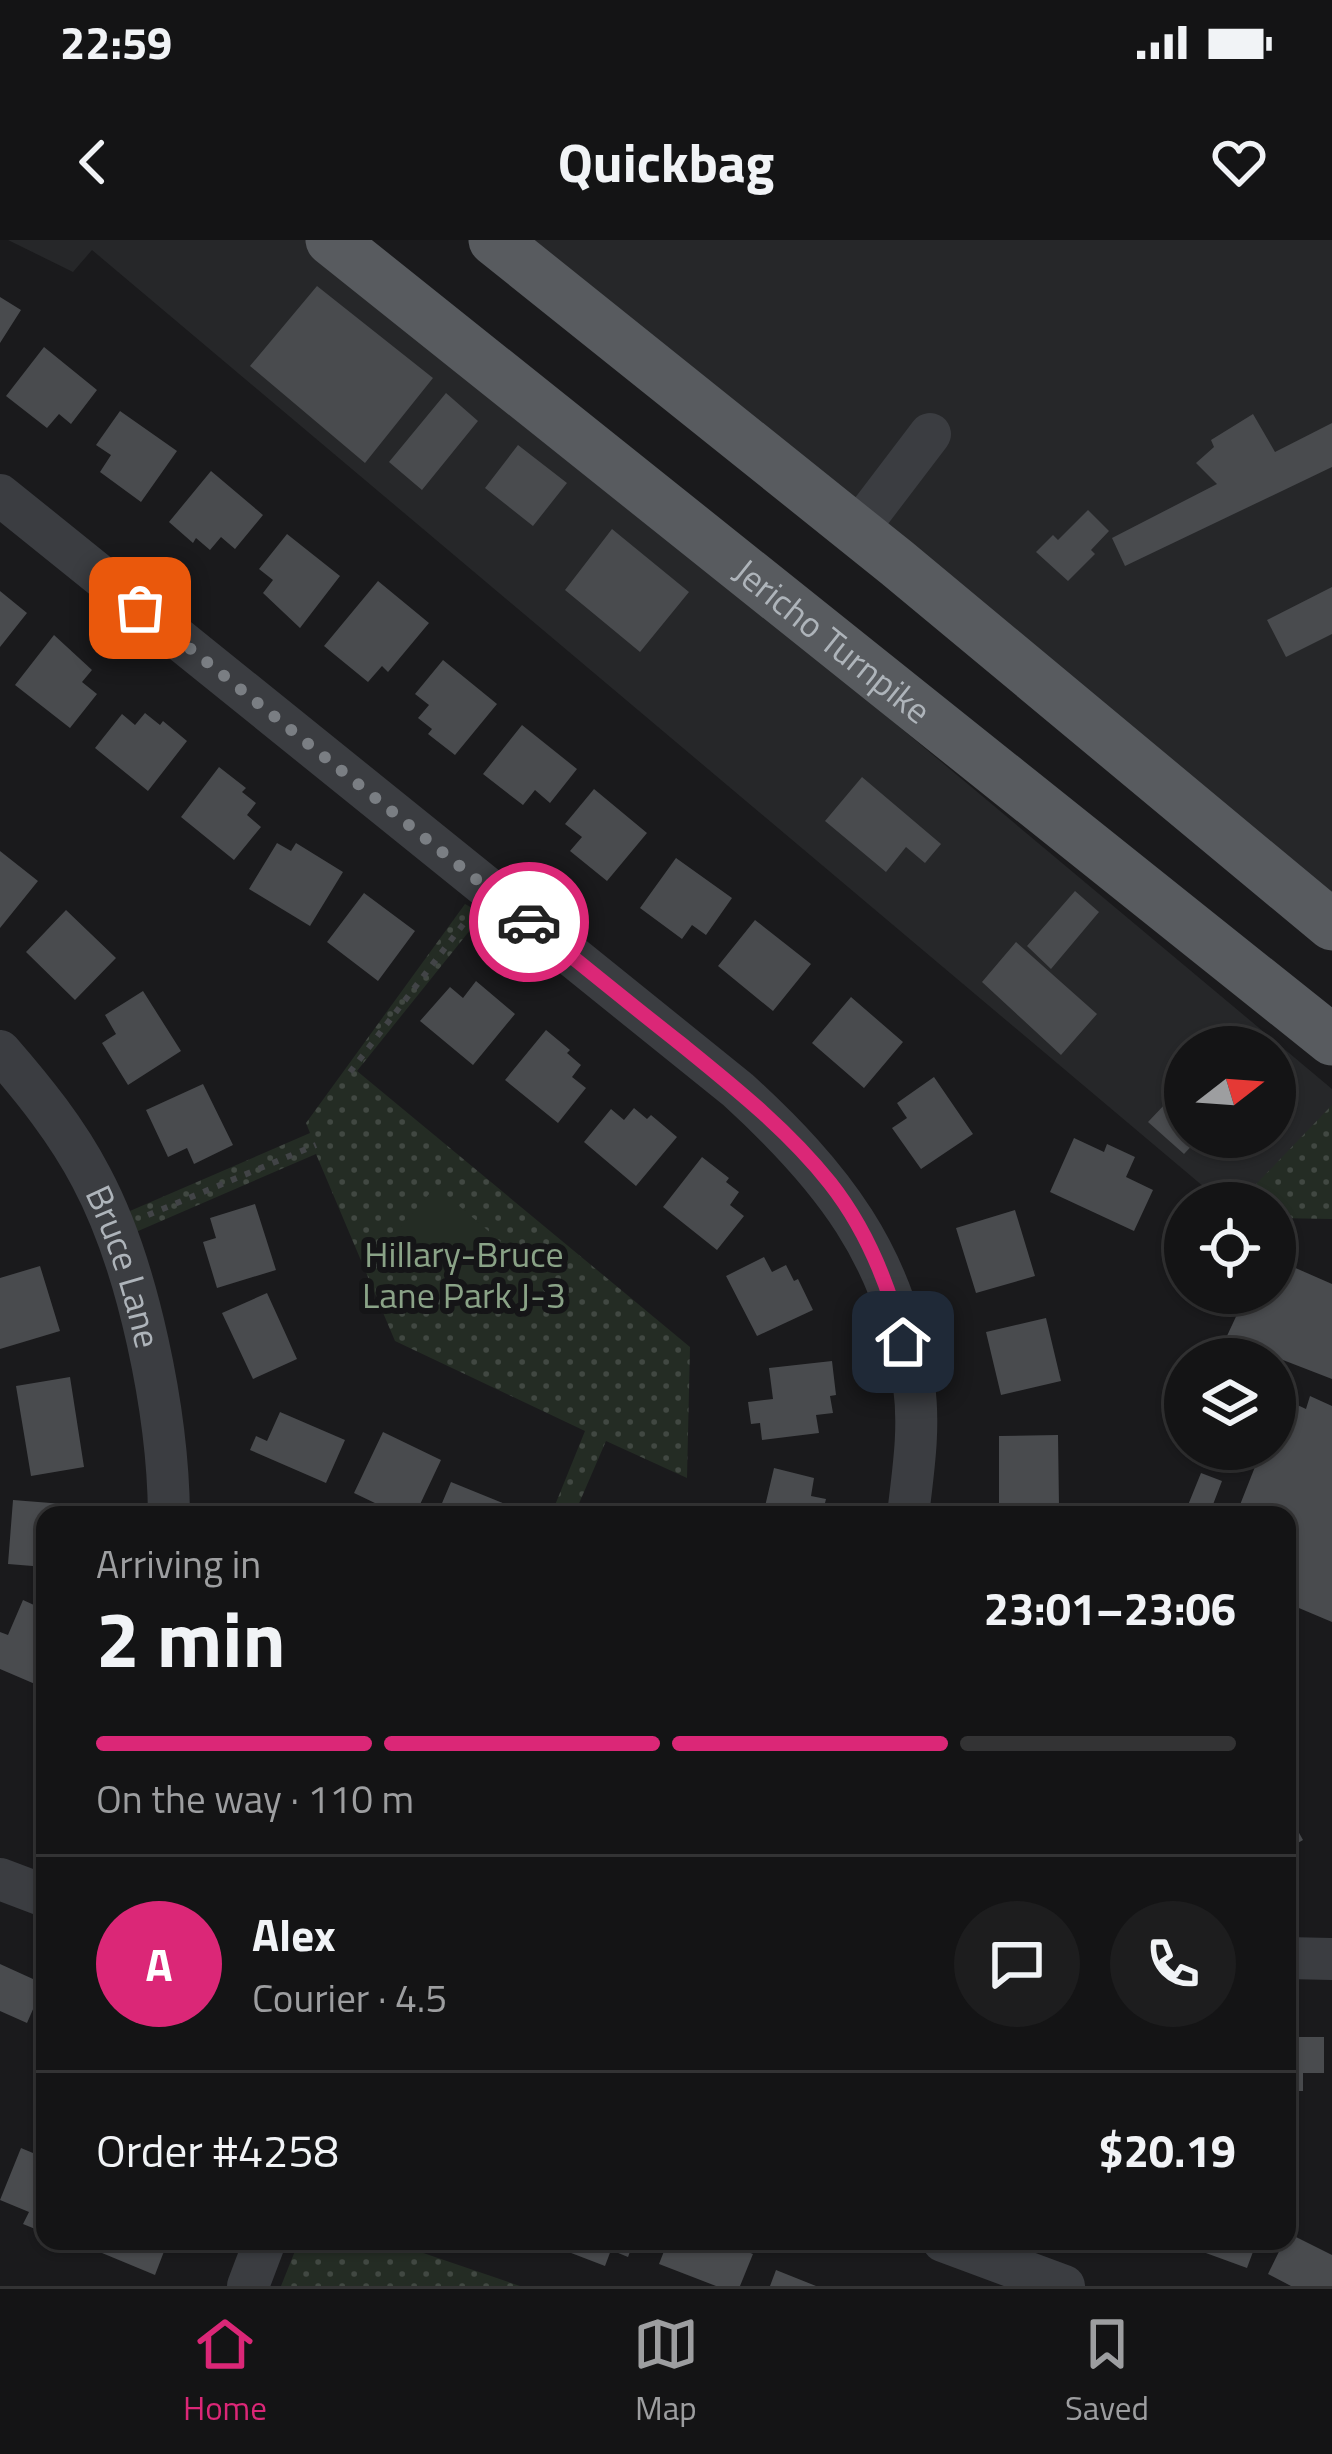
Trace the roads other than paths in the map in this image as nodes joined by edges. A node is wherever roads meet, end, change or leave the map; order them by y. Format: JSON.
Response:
{"nodes":[{"id":1,"x":331,"y":240,"type":"edge"},
{"id":2,"x":494,"y":240,"type":"edge"},
{"id":3,"x":930,"y":434,"type":"dead end"},
{"id":4,"x":0,"y":495,"type":"edge"},
{"id":5,"x":857,"y":530,"type":"junction"},
{"id":6,"x":1332,"y":925,"type":"edge"},
{"id":7,"x":1332,"y":1040,"type":"edge"},
{"id":8,"x":0,"y":1051,"type":"edge"},
{"id":9,"x":170,"y":1506,"type":"edge"},
{"id":10,"x":909,"y":1506,"type":"edge"},
{"id":11,"x":0,"y":1879,"type":"edge"},
{"id":12,"x":36,"y":1893,"type":"edge"},
{"id":13,"x":1296,"y":1958,"type":"edge"},
{"id":14,"x":1332,"y":1959,"type":"edge"},
{"id":15,"x":262,"y":2250,"type":"edge"},
{"id":16,"x":968,"y":2250,"type":"edge"},
{"id":17,"x":248,"y":2286,"type":"edge"},
{"id":18,"x":1064,"y":2286,"type":"edge"}],
"edges":[{"from":1,"to":7,"type":"main road","name":"Jericho Turnpike"},
{"from":2,"to":5,"type":"main road"},
{"from":3,"to":5,"type":"street"},
{"from":4,"to":10,"type":"street"},
{"from":5,"to":6,"type":"main road"},
{"from":8,"to":9,"type":"street","name":"Bruce Lane"},
{"from":11,"to":12,"type":"street"},
{"from":13,"to":14,"type":"street"},
{"from":15,"to":17,"type":"street"},
{"from":16,"to":18,"type":"street"}]}
